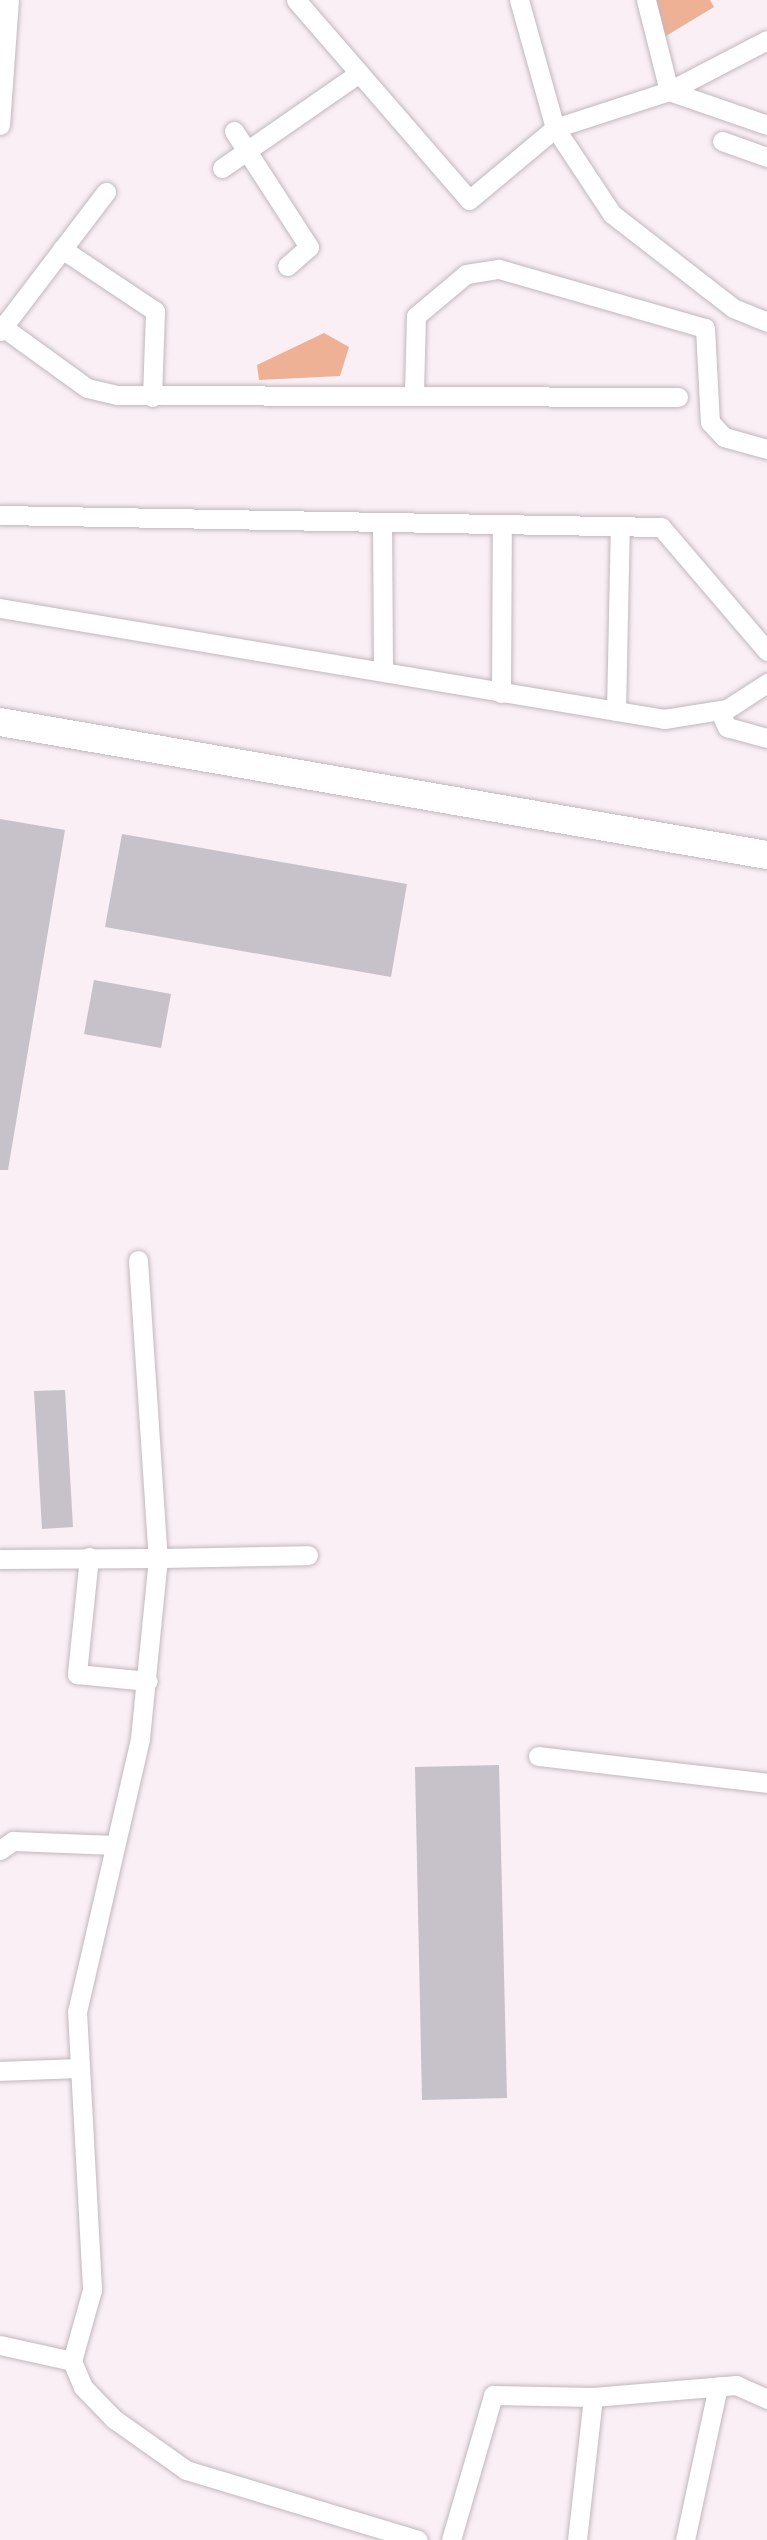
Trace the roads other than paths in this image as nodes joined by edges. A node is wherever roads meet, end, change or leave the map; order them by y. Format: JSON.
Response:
{"nodes":[{"id":1,"x":9,"y":0,"type":"edge"},
{"id":2,"x":296,"y":0,"type":"edge"},
{"id":3,"x":519,"y":0,"type":"edge"},
{"id":4,"x":646,"y":0,"type":"edge"},
{"id":5,"x":767,"y":40,"type":"edge"},
{"id":6,"x":359,"y":74,"type":"junction"},
{"id":7,"x":669,"y":91,"type":"junction"},
{"id":8,"x":0,"y":125,"type":"edge"},
{"id":9,"x":767,"y":125,"type":"edge"},
{"id":10,"x":555,"y":128,"type":"junction"},
{"id":11,"x":234,"y":131,"type":"dead end"},
{"id":12,"x":722,"y":141,"type":"dead end"},
{"id":13,"x":246,"y":150,"type":"junction"},
{"id":14,"x":767,"y":157,"type":"edge"},
{"id":15,"x":222,"y":168,"type":"dead end"},
{"id":16,"x":106,"y":192,"type":"dead end"},
{"id":17,"x":62,"y":249,"type":"junction"},
{"id":18,"x":287,"y":266,"type":"dead end"},
{"id":19,"x":767,"y":322,"type":"edge"},
{"id":20,"x":1,"y":327,"type":"edge"},
{"id":21,"x":414,"y":392,"type":"junction"},
{"id":22,"x":152,"y":397,"type":"junction"},
{"id":23,"x":678,"y":397,"type":"dead end"},
{"id":24,"x":767,"y":449,"type":"edge"},
{"id":25,"x":0,"y":516,"type":"edge"},
{"id":26,"x":382,"y":522,"type":"junction"},
{"id":27,"x":502,"y":524,"type":"junction"},
{"id":28,"x":620,"y":527,"type":"junction"},
{"id":29,"x":0,"y":608,"type":"edge"},
{"id":30,"x":767,"y":651,"type":"edge"},
{"id":31,"x":383,"y":671,"type":"junction"},
{"id":32,"x":767,"y":683,"type":"edge"},
{"id":33,"x":501,"y":693,"type":"junction"},
{"id":34,"x":616,"y":711,"type":"junction"},
{"id":35,"x":720,"y":712,"type":"junction"},
{"id":36,"x":0,"y":722,"type":"edge"},
{"id":37,"x":767,"y":738,"type":"edge"},
{"id":38,"x":767,"y":855,"type":"edge"},
{"id":39,"x":138,"y":1260,"type":"dead end"},
{"id":40,"x":308,"y":1555,"type":"dead end"},
{"id":41,"x":89,"y":1558,"type":"junction"},
{"id":42,"x":158,"y":1558,"type":"junction"},
{"id":43,"x":0,"y":1559,"type":"edge"},
{"id":44,"x":148,"y":1681,"type":"junction"},
{"id":45,"x":538,"y":1756,"type":"dead end"},
{"id":46,"x":767,"y":1783,"type":"edge"},
{"id":47,"x":115,"y":1846,"type":"junction"},
{"id":48,"x":0,"y":1850,"type":"edge"},
{"id":49,"x":77,"y":2068,"type":"junction"},
{"id":50,"x":0,"y":2069,"type":"edge"},
{"id":51,"x":0,"y":2345,"type":"edge"},
{"id":52,"x":72,"y":2361,"type":"junction"},
{"id":53,"x":718,"y":2386,"type":"junction"},
{"id":54,"x":593,"y":2397,"type":"junction"},
{"id":55,"x":767,"y":2399,"type":"edge"},
{"id":56,"x":418,"y":2540,"type":"edge"},
{"id":57,"x":451,"y":2540,"type":"edge"},
{"id":58,"x":577,"y":2540,"type":"edge"},
{"id":59,"x":685,"y":2540,"type":"edge"}],
"edges":[{"from":1,"to":8,"type":"street"},
{"from":2,"to":6,"type":"street"},
{"from":3,"to":10,"type":"street"},
{"from":4,"to":7,"type":"street"},
{"from":5,"to":7,"type":"street"},
{"from":6,"to":10,"type":"street"},
{"from":6,"to":13,"type":"street"},
{"from":7,"to":9,"type":"street"},
{"from":7,"to":10,"type":"street"},
{"from":10,"to":19,"type":"street"},
{"from":11,"to":13,"type":"street"},
{"from":12,"to":14,"type":"street"},
{"from":13,"to":15,"type":"street"},
{"from":13,"to":18,"type":"street"},
{"from":16,"to":17,"type":"street"},
{"from":17,"to":20,"type":"street"},
{"from":17,"to":22,"type":"street"},
{"from":20,"to":22,"type":"street"},
{"from":21,"to":22,"type":"street"},
{"from":21,"to":23,"type":"street"},
{"from":21,"to":24,"type":"street"},
{"from":25,"to":26,"type":"street"},
{"from":26,"to":27,"type":"street"},
{"from":26,"to":31,"type":"street"},
{"from":27,"to":28,"type":"street"},
{"from":27,"to":33,"type":"street"},
{"from":28,"to":30,"type":"street"},
{"from":28,"to":34,"type":"street"},
{"from":29,"to":31,"type":"street"},
{"from":31,"to":33,"type":"street"},
{"from":32,"to":35,"type":"street"},
{"from":33,"to":34,"type":"street"},
{"from":34,"to":35,"type":"street"},
{"from":35,"to":37,"type":"street"},
{"from":36,"to":38,"type":"street"},
{"from":39,"to":42,"type":"street"},
{"from":40,"to":42,"type":"street"},
{"from":41,"to":42,"type":"street"},
{"from":41,"to":43,"type":"street"},
{"from":41,"to":44,"type":"street"},
{"from":42,"to":44,"type":"street"},
{"from":44,"to":47,"type":"street"},
{"from":45,"to":46,"type":"street"},
{"from":47,"to":48,"type":"street"},
{"from":47,"to":49,"type":"street"},
{"from":49,"to":50,"type":"street"},
{"from":49,"to":52,"type":"street"},
{"from":51,"to":52,"type":"street"},
{"from":52,"to":56,"type":"street"},
{"from":53,"to":54,"type":"street"},
{"from":53,"to":55,"type":"street"},
{"from":53,"to":59,"type":"street"},
{"from":54,"to":57,"type":"street"},
{"from":54,"to":58,"type":"street"}]}
